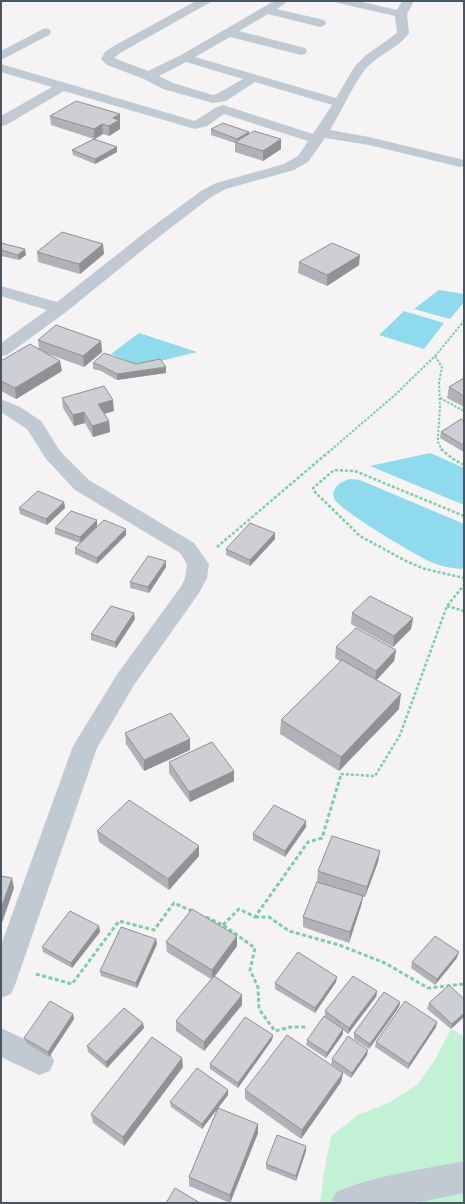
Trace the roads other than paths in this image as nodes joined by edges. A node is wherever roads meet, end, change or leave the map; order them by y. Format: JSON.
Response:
{"nodes":[{"id":1,"x":205,"y":1,"type":"edge"},
{"id":2,"x":282,"y":1,"type":"edge"},
{"id":3,"x":342,"y":1,"type":"edge"},
{"id":4,"x":408,"y":1,"type":"edge"},
{"id":5,"x":267,"y":10,"type":"junction"},
{"id":6,"x":401,"y":14,"type":"junction"},
{"id":7,"x":320,"y":22,"type":"dead end"},
{"id":8,"x":45,"y":32,"type":"dead end"},
{"id":9,"x":227,"y":32,"type":"junction"},
{"id":10,"x":301,"y":51,"type":"dead end"},
{"id":11,"x":1,"y":56,"type":"edge"},
{"id":12,"x":185,"y":58,"type":"junction"},
{"id":13,"x":1,"y":68,"type":"edge"},
{"id":14,"x":150,"y":76,"type":"junction"},
{"id":15,"x":253,"y":78,"type":"junction"},
{"id":16,"x":63,"y":86,"type":"junction"},
{"id":17,"x":339,"y":103,"type":"junction"},
{"id":18,"x":1,"y":122,"type":"edge"},
{"id":19,"x":319,"y":136,"type":"junction"},
{"id":20,"x":463,"y":164,"type":"edge"},
{"id":21,"x":1,"y":291,"type":"edge"},
{"id":22,"x":60,"y":308,"type":"junction"},
{"id":23,"x":1,"y":351,"type":"edge"},
{"id":24,"x":1,"y":405,"type":"edge"},
{"id":25,"x":4,"y":976,"type":"edge"},
{"id":26,"x":1,"y":1042,"type":"edge"},
{"id":27,"x":39,"y":1061,"type":"dead end"},
{"id":28,"x":464,"y":1177,"type":"edge"},
{"id":29,"x":347,"y":1203,"type":"edge"}],
"edges":[{"from":1,"to":14,"type":"street"},
{"from":2,"to":5,"type":"street"},
{"from":3,"to":6,"type":"street"},
{"from":4,"to":6,"type":"street"},
{"from":5,"to":7,"type":"street"},
{"from":5,"to":9,"type":"street"},
{"from":6,"to":17,"type":"street"},
{"from":8,"to":11,"type":"street"},
{"from":9,"to":10,"type":"street"},
{"from":9,"to":12,"type":"street"},
{"from":12,"to":14,"type":"street"},
{"from":12,"to":15,"type":"street"},
{"from":13,"to":16,"type":"street"},
{"from":14,"to":15,"type":"street"},
{"from":15,"to":17,"type":"street"},
{"from":16,"to":18,"type":"street"},
{"from":16,"to":19,"type":"street"},
{"from":17,"to":19,"type":"street"},
{"from":19,"to":20,"type":"street"},
{"from":19,"to":22,"type":"street"},
{"from":21,"to":22,"type":"street"},
{"from":22,"to":23,"type":"street"},
{"from":24,"to":25,"type":"street"},
{"from":26,"to":27,"type":"street"},
{"from":28,"to":29,"type":"street"}]}
